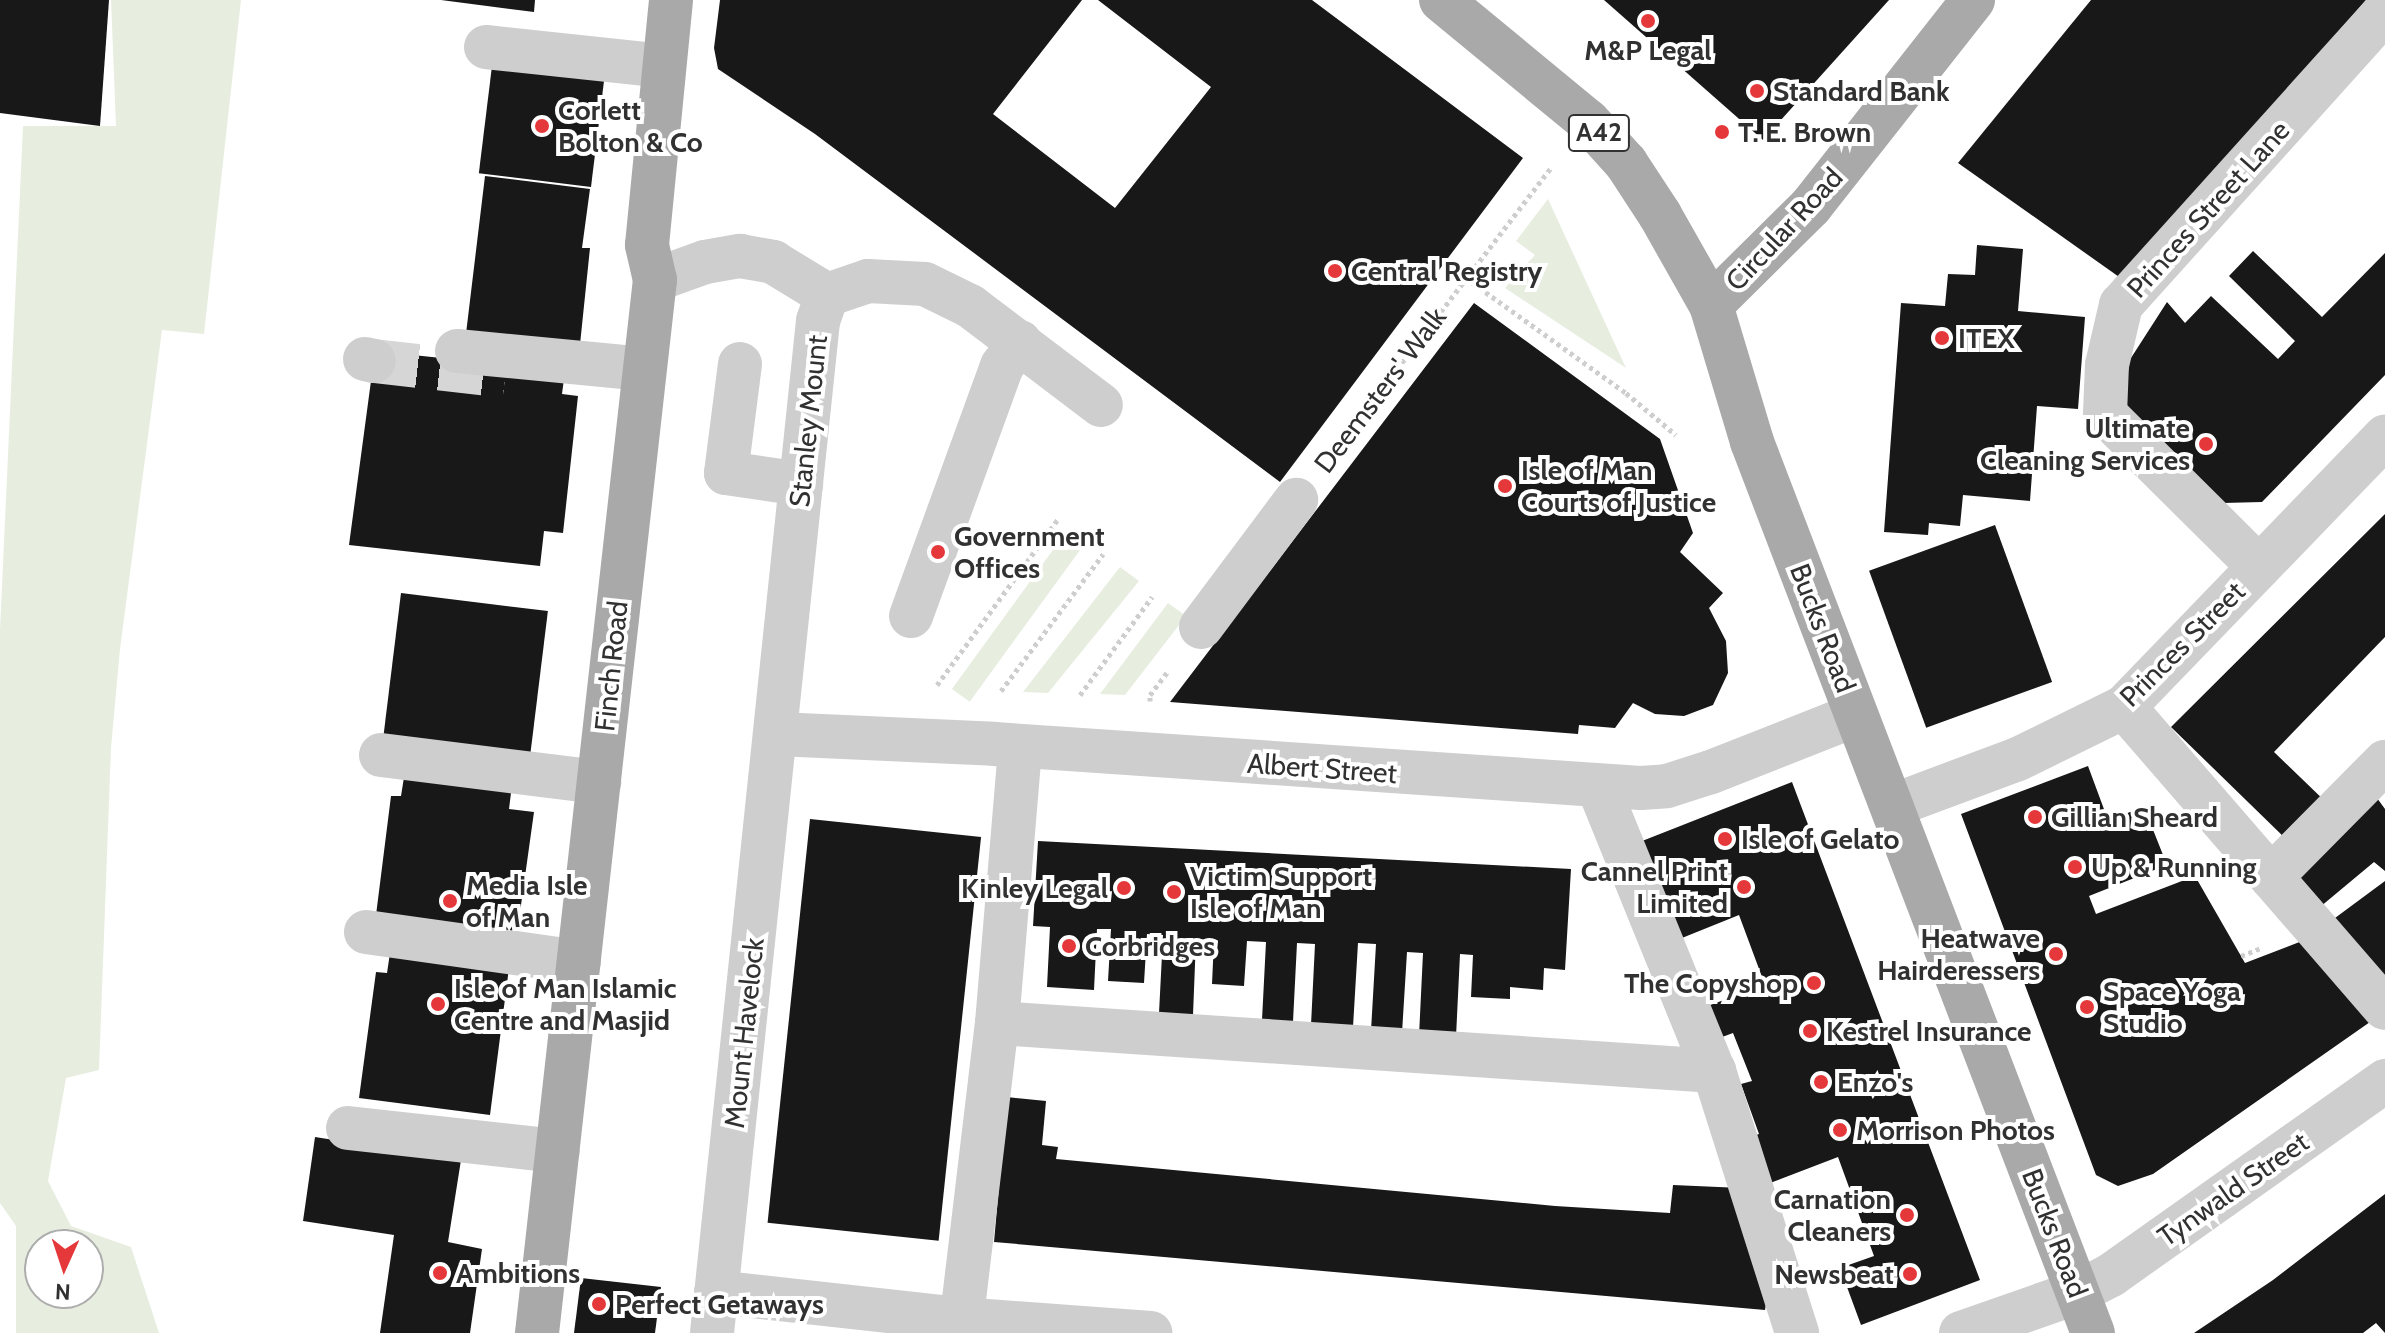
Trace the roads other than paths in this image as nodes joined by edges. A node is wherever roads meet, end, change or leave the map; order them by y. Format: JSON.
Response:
{"nodes":[{"id":1,"x":671,"y":0,"type":"edge"},
{"id":2,"x":1441,"y":0,"type":"edge"},
{"id":3,"x":1973,"y":0,"type":"edge"},
{"id":4,"x":2385,"y":12,"type":"edge"},
{"id":5,"x":486,"y":47,"type":"dead end"},
{"id":6,"x":663,"y":66,"type":"junction"},
{"id":7,"x":655,"y":280,"type":"junction"},
{"id":8,"x":827,"y":295,"type":"junction"},
{"id":9,"x":1711,"y":305,"type":"junction"},
{"id":10,"x":1020,"y":342,"type":"junction"},
{"id":11,"x":457,"y":351,"type":"dead end"},
{"id":12,"x":740,"y":364,"type":"dead end"},
{"id":13,"x":643,"y":381,"type":"junction"},
{"id":14,"x":563,"y":383,"type":"dead end"},
{"id":15,"x":1101,"y":405,"type":"dead end"},
{"id":16,"x":2385,"y":437,"type":"edge"},
{"id":17,"x":801,"y":484,"type":"junction"},
{"id":18,"x":1296,"y":500,"type":"road end"},
{"id":19,"x":2259,"y":567,"type":"junction"},
{"id":20,"x":911,"y":616,"type":"dead end"},
{"id":21,"x":1201,"y":627,"type":"dead end"},
{"id":22,"x":2124,"y":707,"type":"junction"},
{"id":23,"x":1856,"y":715,"type":"junction"},
{"id":24,"x":777,"y":734,"type":"junction"},
{"id":25,"x":1020,"y":747,"type":"junction"},
{"id":26,"x":381,"y":755,"type":"dead end"},
{"id":27,"x":2385,"y":762,"type":"edge"},
{"id":28,"x":599,"y":782,"type":"junction"},
{"id":29,"x":1598,"y":786,"type":"junction"},
{"id":30,"x":1892,"y":806,"type":"junction"},
{"id":31,"x":2271,"y":877,"type":"junction"},
{"id":32,"x":366,"y":932,"type":"dead end"},
{"id":33,"x":579,"y":962,"type":"junction"},
{"id":34,"x":2385,"y":1008,"type":"edge"},
{"id":35,"x":997,"y":1023,"type":"junction"},
{"id":36,"x":1714,"y":1071,"type":"junction"},
{"id":37,"x":2385,"y":1081,"type":"edge"},
{"id":38,"x":348,"y":1128,"type":"dead end"},
{"id":39,"x":558,"y":1151,"type":"junction"},
{"id":40,"x":2078,"y":1292,"type":"junction"},
{"id":41,"x":714,"y":1313,"type":"edge"},
{"id":42,"x":960,"y":1326,"type":"edge"},
{"id":43,"x":537,"y":1333,"type":"edge"},
{"id":44,"x":1150,"y":1333,"type":"edge"},
{"id":45,"x":1797,"y":1333,"type":"edge"},
{"id":46,"x":1961,"y":1333,"type":"edge"},
{"id":47,"x":2093,"y":1333,"type":"edge"}],
"edges":[{"from":1,"to":6,"type":"main road","name":"Finch Road"},
{"from":2,"to":9,"type":"main road","name":"Bucks Road","number":"A42"},
{"from":3,"to":9,"type":"main road","name":"Circular Road"},
{"from":4,"to":19,"type":"street","name":"Princes Street Lane"},
{"from":5,"to":6,"type":"street"},
{"from":6,"to":7,"type":"main road","name":"Finch Road"},
{"from":7,"to":8,"type":"street","name":"Stanley Mount"},
{"from":7,"to":13,"type":"main road","name":"Finch Road"},
{"from":8,"to":10,"type":"street"},
{"from":8,"to":17,"type":"street","name":"Stanley Mount"},
{"from":9,"to":23,"type":"main road","name":"Bucks Road","number":"A42"},
{"from":10,"to":15,"type":"street"},
{"from":10,"to":20,"type":"street"},
{"from":11,"to":13,"type":"street"},
{"from":12,"to":17,"type":"street"},
{"from":13,"to":14,"type":"street"},
{"from":13,"to":28,"type":"main road","name":"Finch Road"},
{"from":16,"to":19,"type":"street","name":"Princes Street"},
{"from":17,"to":24,"type":"street","name":"Stanley Mount"},
{"from":18,"to":21,"type":"street"},
{"from":19,"to":22,"type":"street","name":"Princes Street"},
{"from":22,"to":30,"type":"street","name":"Princes Street"},
{"from":22,"to":31,"type":"street"},
{"from":23,"to":29,"type":"street","name":"Albert Street"},
{"from":23,"to":30,"type":"main road","name":"Bucks Road","number":"A42"},
{"from":24,"to":25,"type":"street","name":"Albert Street"},
{"from":24,"to":41,"type":"street","name":"Mount Havelock"},
{"from":25,"to":29,"type":"street","name":"Albert Street"},
{"from":25,"to":35,"type":"street"},
{"from":26,"to":28,"type":"street"},
{"from":27,"to":31,"type":"street"},
{"from":28,"to":33,"type":"main road","name":"Finch Road"},
{"from":29,"to":36,"type":"street"},
{"from":30,"to":40,"type":"main road","name":"Bucks Road","number":"A42"},
{"from":31,"to":34,"type":"street"},
{"from":32,"to":33,"type":"street"},
{"from":33,"to":39,"type":"main road","name":"Finch Road"},
{"from":35,"to":36,"type":"street"},
{"from":35,"to":42,"type":"street"},
{"from":36,"to":45,"type":"street"},
{"from":37,"to":40,"type":"street","name":"Tynwald Street"},
{"from":38,"to":39,"type":"street"},
{"from":39,"to":43,"type":"main road","name":"Finch Road"},
{"from":40,"to":46,"type":"street","name":"Tynwald Street"},
{"from":40,"to":47,"type":"main road","name":"Bucks Road","number":"A42"},
{"from":41,"to":42,"type":"street"},
{"from":42,"to":44,"type":"street"}]}
